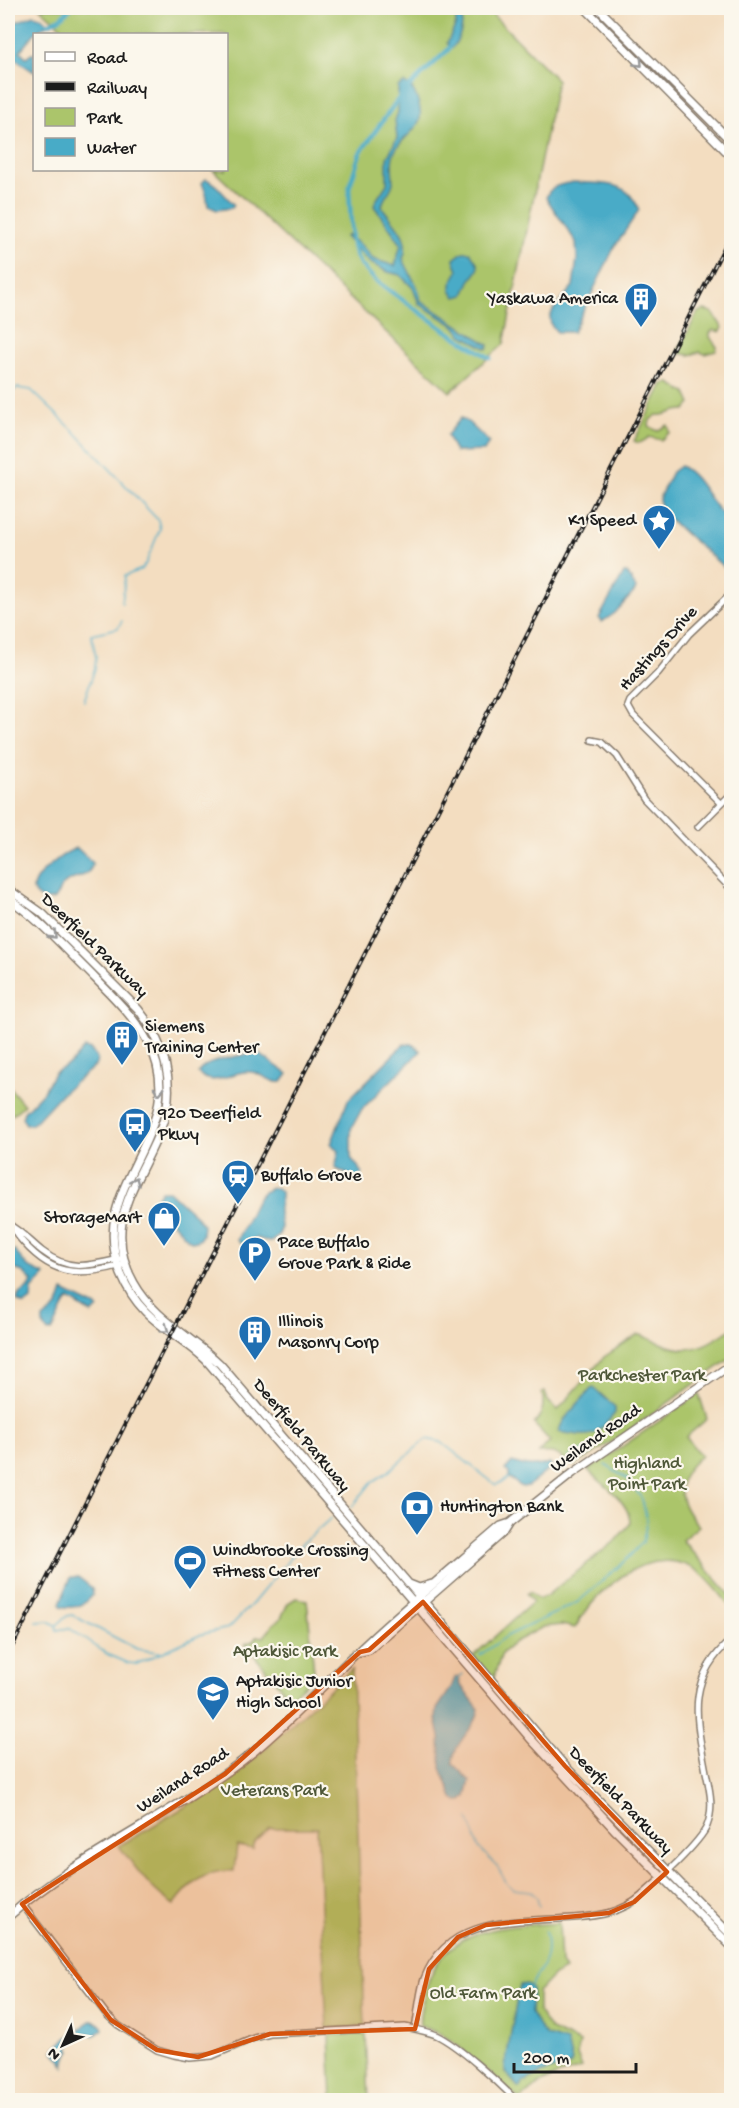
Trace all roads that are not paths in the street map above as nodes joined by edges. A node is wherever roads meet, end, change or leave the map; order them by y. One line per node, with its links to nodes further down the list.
1 (585, 8): 4 (main road, one-way to 4)
2 (598, 8): 3 (main road)
3 (732, 142)
4 (732, 157)
5 (732, 593): 8 (street, Hastings Drive)
6 (592, 740): 11 (street)
7 (732, 793): 8 (street)
8 (721, 803): 9 (street)
9 (698, 827)
10 (8, 888): 14 (main road, Deerfield Parkway, one-way to 10)
11 (732, 890)
12 (8, 898): 14 (main road, Deerfield Parkway, one-way to 14)
13 (10, 1223): 14 (street)
14 (122, 1262): 17 (main road, Deerfield Parkway); 19 (main road, Deerfield Parkway, one-way to 19)
15 (732, 1364): 16 (main road, Weiland Road)
16 (510, 1522): 18 (main road, Weiland Road); 19 (main road, Weiland Road)
17 (406, 1582): 18 (main road); 19 (main road, Deerfield Parkway)
18 (435, 1584): 19 (main road, Weiland Road)
19 (418, 1602): 21 (main road, Deerfield Parkway); 22 (main road, Weiland Road)
20 (732, 1639): 21 (street)
21 (664, 1874): 24 (main road, Deerfield Parkway); 25 (main road, Deerfield Parkway); 26 (street)
22 (22, 1904): 23 (main road, Weiland Road); 26 (street)
23 (8, 1917)
24 (732, 1936)
25 (732, 1947)
26 (415, 2029): 27 (street)
27 (516, 2100)

